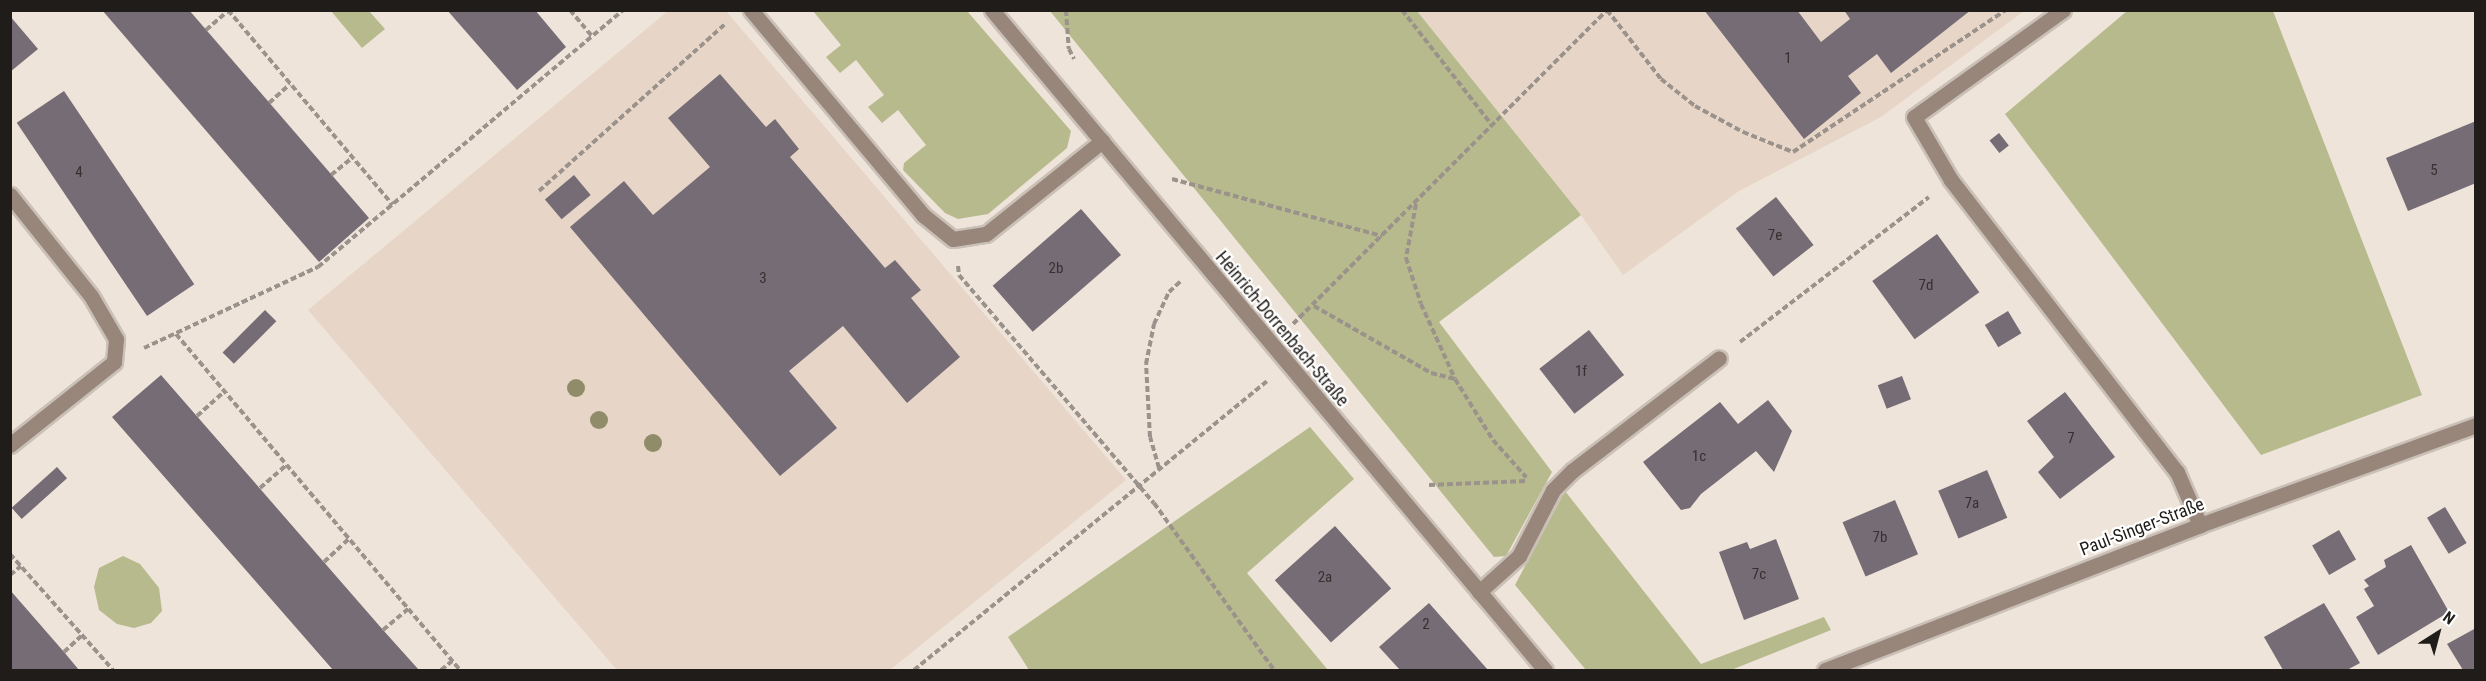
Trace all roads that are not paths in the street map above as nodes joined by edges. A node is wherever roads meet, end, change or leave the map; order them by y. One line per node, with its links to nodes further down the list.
1 (751, 10): 4 (street)
2 (992, 10): 4 (street, Heinrich-Dorrenbach-Straße)
3 (2062, 10): 9 (street)
4 (1102, 141): 10 (street, Heinrich-Dorrenbach-Straße)
5 (10, 195): 8 (street)
6 (1719, 358): 10 (street)
7 (2475, 425): 9 (street, Paul-Singer-Straße)
8 (10, 445)
9 (2200, 525): 12 (street, Paul-Singer-Straße)
10 (1479, 592): 11 (street, Heinrich-Dorrenbach-Straße)
11 (1545, 670)
12 (1825, 670)

